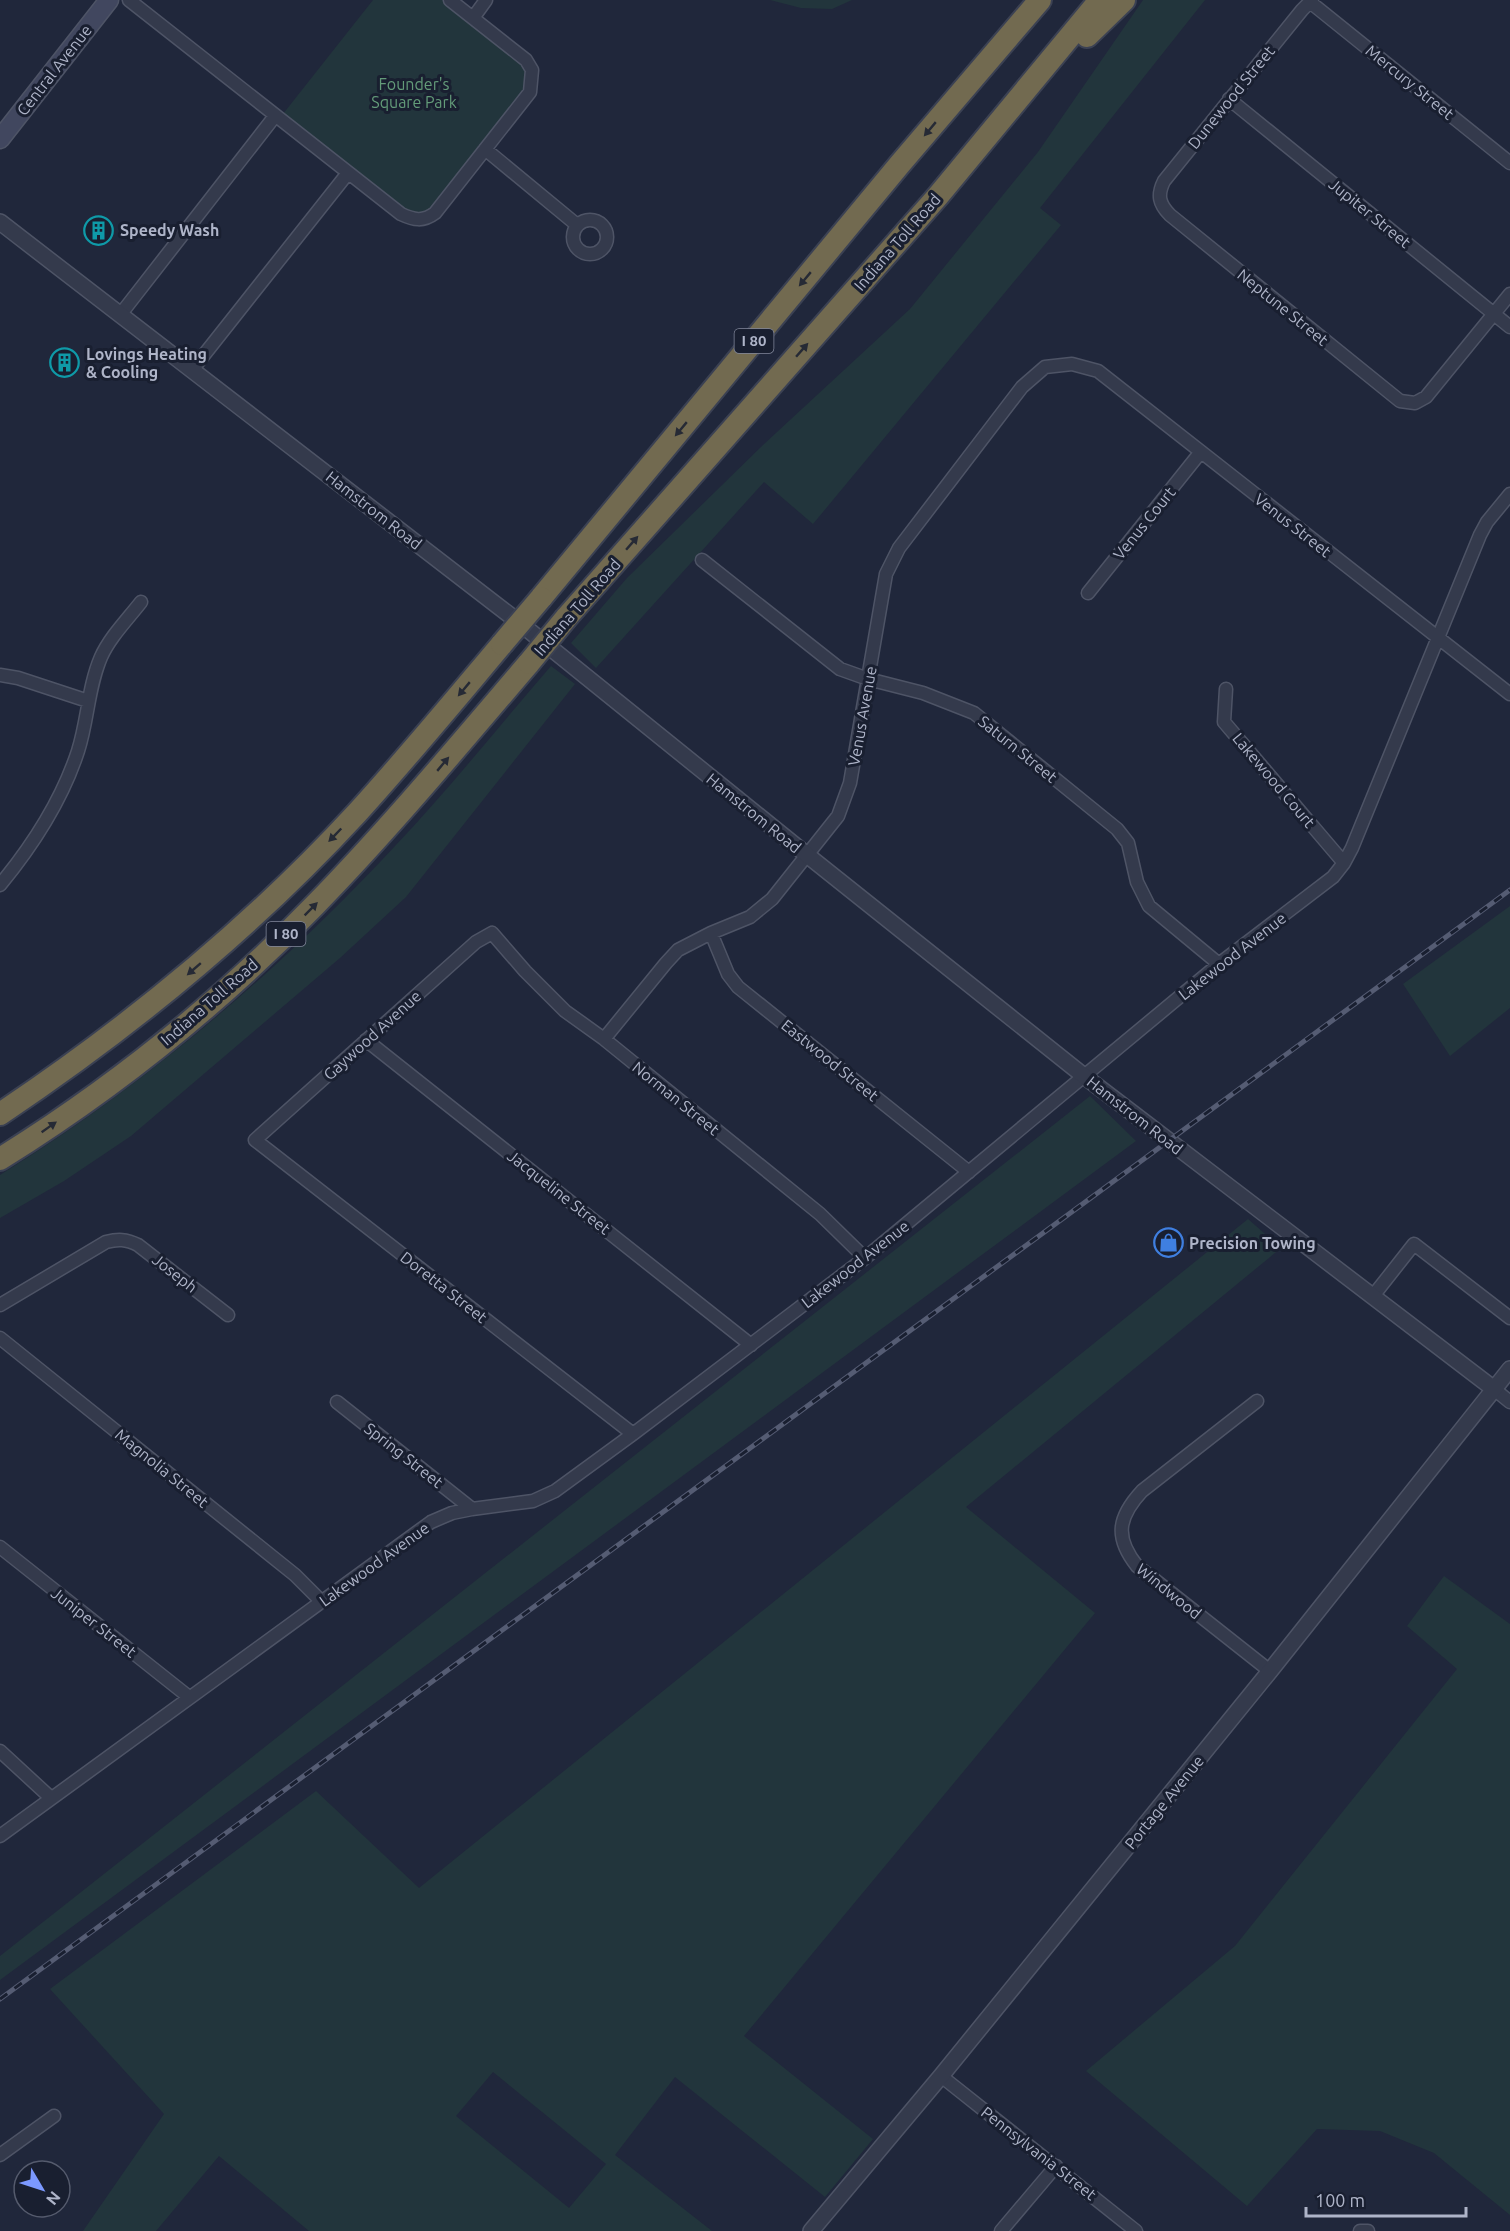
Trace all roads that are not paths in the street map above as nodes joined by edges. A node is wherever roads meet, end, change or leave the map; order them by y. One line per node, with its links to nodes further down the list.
1 (109, 0): 15 (main road, Central Avenue)
2 (129, 0): 14 (street)
3 (450, 0): 10 (street)
4 (486, 0): 10 (street)
5 (1027, 0): 11 (highway)
6 (1040, 0): 11 (highway, Indiana Toll Road / I 80)
7 (1100, 0): 13 (highway, Indiana Toll Road / I 80)
8 (1124, 0): 13 (highway)
9 (1311, 1): 12 (street, Dunewood Street); 17 (street, Mercury Street)
10 (473, 18): 16 (street)
11 (968, 85): 48 (highway, Indiana Toll Road / I 80, one-way to 48, bridge)
12 (1229, 99): 19 (street, Dunewood Street); 23 (street, Jupiter Street)
13 (1006, 115): 50 (highway, Indiana Toll Road / I 80, one-way to 13, bridge)
14 (275, 116): 18 (street); 24 (street)
15 (0, 139)
16 (485, 149): 18 (street); 21 (street)
17 (1510, 163)
18 (348, 173): 27 (street)
19 (1160, 200): 23 (street, Neptune Street)
20 (0, 222): 24 (street, Hamstrom Road)
21 (577, 225)
22 (1510, 294): 23 (street)
23 (1494, 314): 25 (street, Jupiter Street)
24 (120, 315): 27 (street, Hamstrom Road)
25 (1510, 327)
26 (1072, 364): 28 (street, Venus Street); 35 (street, Venus Avenue)
27 (192, 370): 39 (street, Hamstrom Road)
28 (1200, 453): 31 (street, Venus Court); 33 (street, Venus Street)
29 (1510, 494): 33 (street, Lakewood Avenue)
30 (702, 560): 35 (street, Saturn Street)
31 (1088, 593)
32 (141, 602): 38 (street)
33 (1438, 637): 37 (street, Venus Street); 40 (street, Lakewood Avenue)
34 (0, 675): 38 (street)
35 (868, 679): 39 (street, Venus Avenue); 44 (street, Saturn Street)
36 (1226, 689): 40 (street, Lakewood Court)
37 (1510, 694)
38 (88, 701): 41 (street)
39 (807, 855): 43 (street, Venus Avenue); 47 (street, Hamstrom Road)
40 (1344, 863): 44 (street, Lakewood Avenue)
41 (0, 885)
42 (492, 933): 45 (street, Norman Street); 46 (street, Gaywood Avenue)
43 (711, 933): 45 (street, Venus Avenue); 51 (street, Eastwood Street)
44 (1219, 964): 47 (street, Lakewood Avenue)
45 (604, 1039): 52 (street, Norman Street)
46 (366, 1040): 49 (street, Gaywood Avenue); 58 (street, Jacqueline Street)
47 (1084, 1076): 51 (street, Lakewood Avenue); 53 (street, Hamstrom Road)
48 (0, 1114)
49 (255, 1140): 64 (street, Doretta Street)
50 (0, 1159)
51 (969, 1172): 52 (street, Lakewood Avenue)
52 (865, 1258): 58 (street, Lakewood Avenue)
53 (1373, 1296): 56 (street); 60 (street, Hamstrom Road)
54 (0, 1305): 55 (street, Joseph)
55 (228, 1315)
56 (1510, 1318)
57 (0, 1338): 67 (street, Magnolia Street)
58 (751, 1345): 64 (street, Lakewood Avenue)
59 (1510, 1369): 60 (street, Portage Avenue)
60 (1494, 1389): 63 (street, Hamstrom Road); 68 (street, Portage Avenue)
61 (1257, 1401): 68 (street, Windwood)
62 (337, 1402): 65 (street, Spring Street)
63 (1510, 1402)
64 (633, 1434): 65 (street, Lakewood Avenue)
65 (472, 1509): 67 (street, Lakewood Avenue)
66 (0, 1547): 69 (street, Juniper Street)
67 (322, 1602): 69 (street, Lakewood Avenue)
68 (1270, 1671): 73 (street, Portage Avenue)
69 (189, 1697): 71 (street, Lakewood Avenue)
70 (0, 1751): 71 (street)
71 (51, 1798): 72 (street, Lakewood Avenue)
72 (0, 1836)
73 (941, 2076): 76 (street, Pennsylvania Street); 77 (street, Portage Avenue)
74 (54, 2116): 75 (street)
75 (0, 2156)
76 (1056, 2166): 78 (street); 79 (street, Pennsylvania Street)
77 (811, 2231)
78 (1001, 2231)
79 (1136, 2231)
80 (1360, 2231): 81 (street)
81 (1368, 2231)

